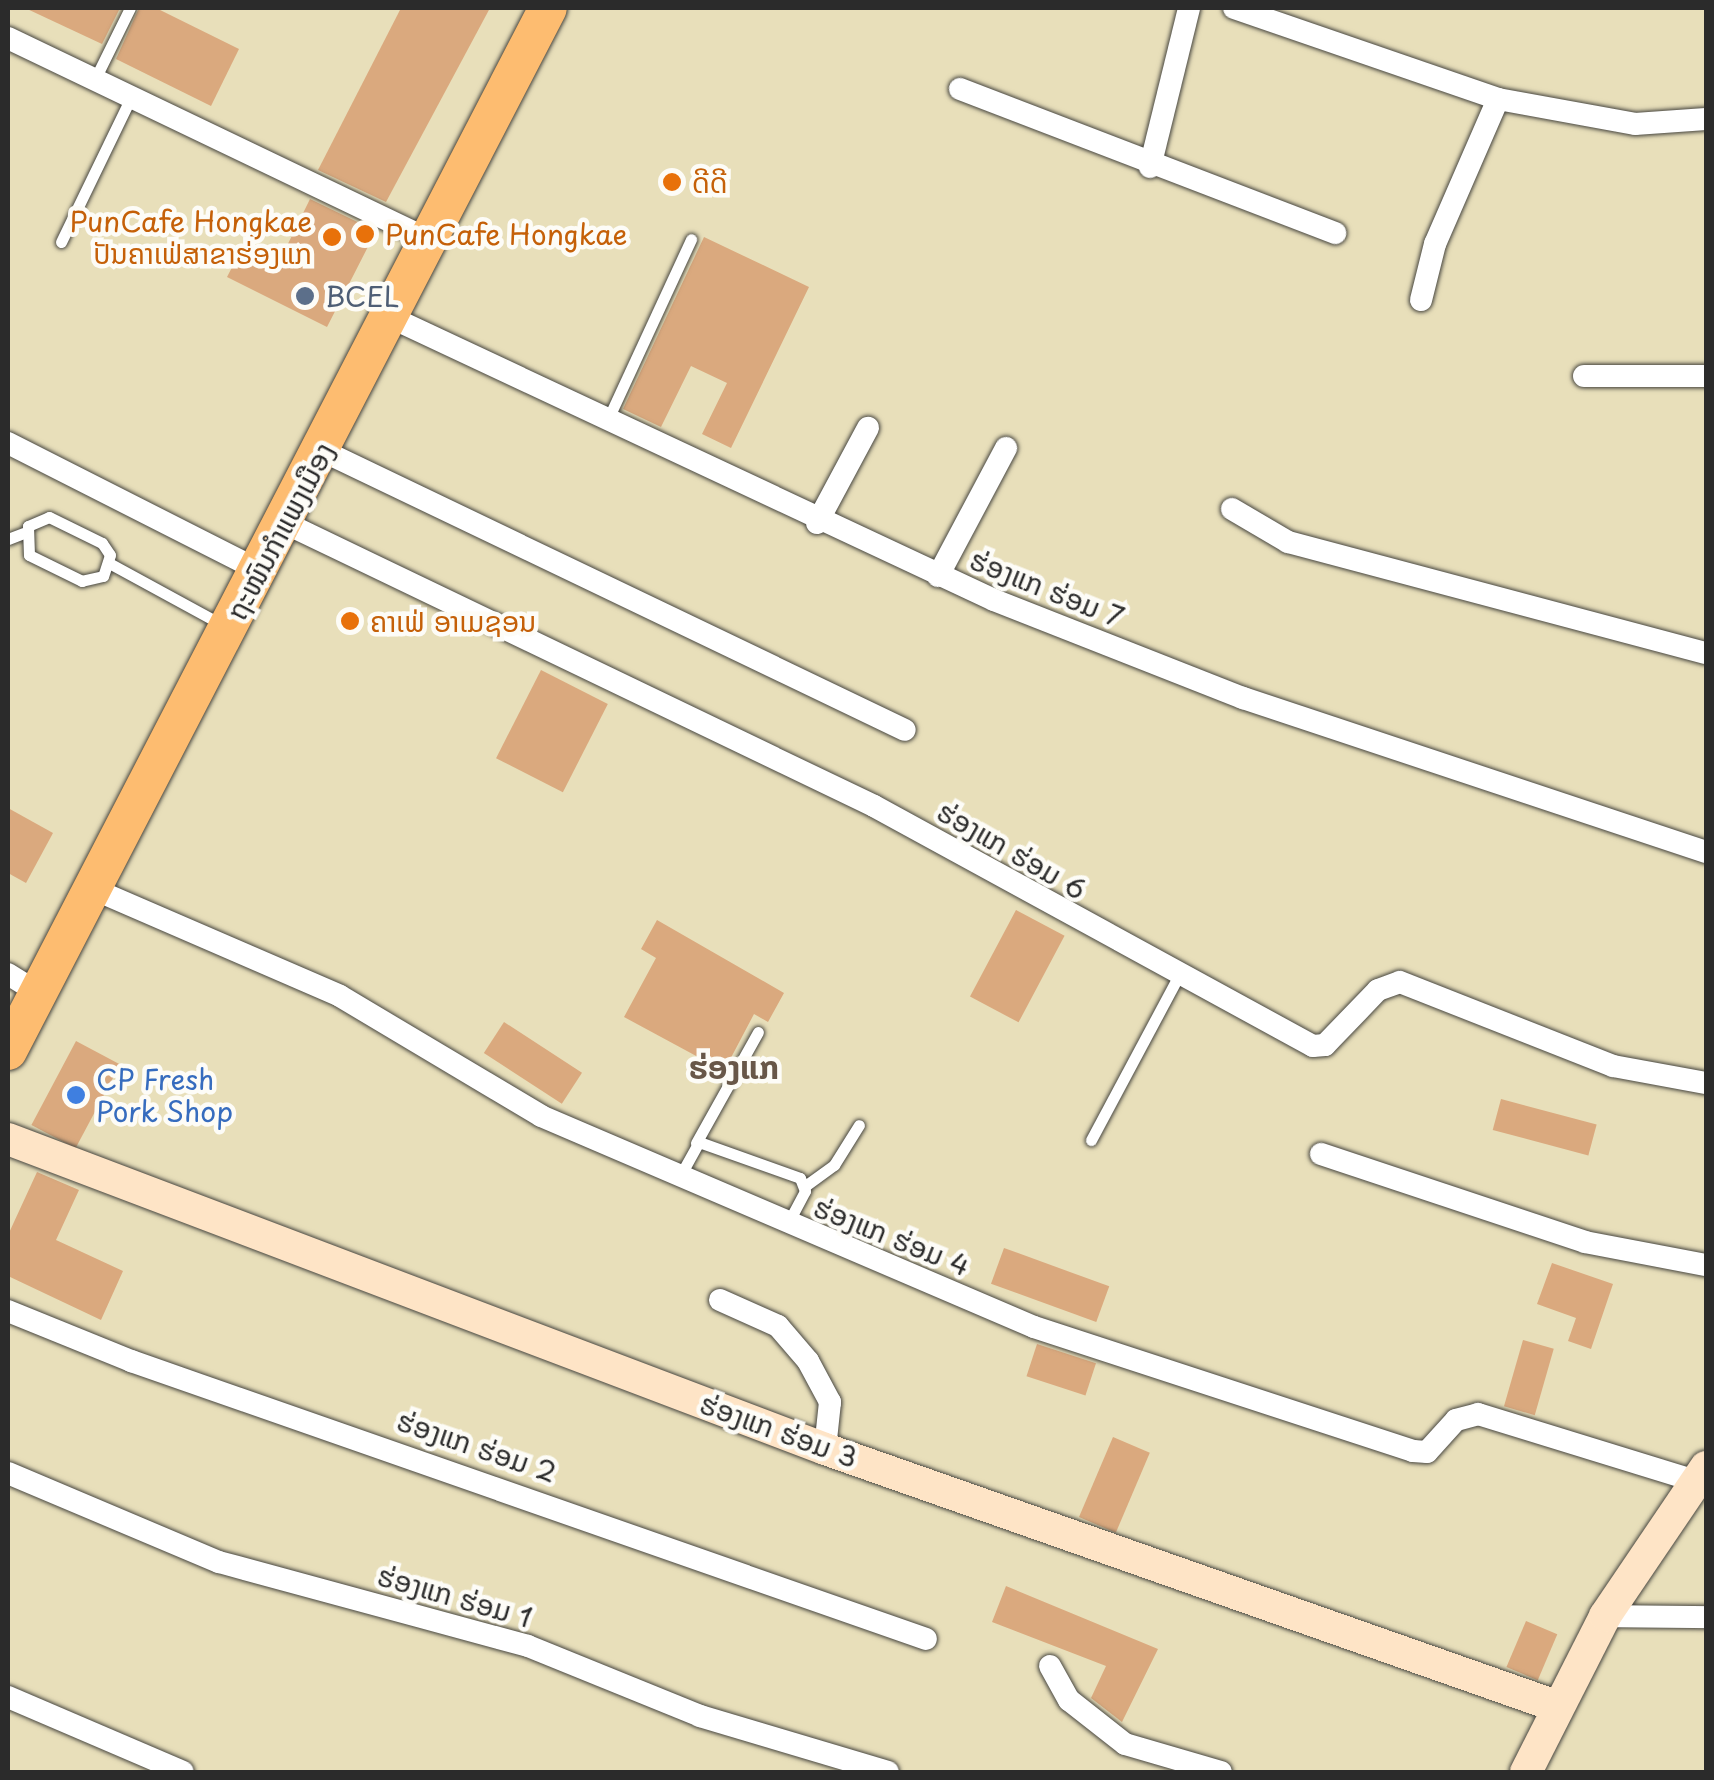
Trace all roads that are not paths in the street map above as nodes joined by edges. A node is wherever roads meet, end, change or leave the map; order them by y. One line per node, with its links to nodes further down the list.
1 (130, 8): 6 (lane)
2 (548, 8): 14 (main road, ຖະໜົນກຳແພງເມືອງ)
3 (1189, 8): 11 (street)
4 (1234, 8): 9 (street)
5 (8, 38): 6 (street)
6 (95, 80): 8 (street)
7 (960, 89): 11 (street)
8 (131, 97): 14 (street); 15 (lane)
9 (1498, 99): 10 (street); 16 (street)
10 (1706, 120)
11 (1150, 167): 12 (street)
12 (1335, 234)
13 (691, 239): 20 (lane)
14 (430, 240): 17 (main road, ຖະໜົນກຳແພງເມືອງ)
15 (60, 242)
16 (1420, 300)
17 (390, 317): 20 (street, ຮ່ອງແກ ຮ່ອມ 7); 24 (main road, ຖະໜົນກຳແພງເມືອງ)
18 (1584, 376): 19 (street)
19 (1706, 376)
20 (608, 419): 27 (street, ຮ່ອງແກ ຮ່ອມ 7)
21 (868, 428): 27 (street)
22 (8, 443): 31 (street)
23 (1006, 448): 32 (street)
24 (323, 451): 26 (main road, ຖະໜົນກຳແພງເມືອງ); 35 (street)
25 (1232, 509): 34 (street)
26 (285, 523): 31 (main road, ຖະໜົນກຳແພງເມືອງ); 38 (street, ຮ່ອງແກ ຮ່ອມ 6)
27 (817, 523): 32 (street, ຮ່ອງແກ ຮ່ອມ 7)
28 (24, 533): 29 (lane); 30 (lane); 30 (lane)
29 (8, 539)
30 (110, 563): 33 (lane)
31 (260, 571): 33 (main road, ຖະໜົນກຳແພງເມືອງ)
32 (938, 576): 36 (street, ຮ່ອງແກ ຮ່ອມ 7)
33 (229, 628): 37 (main road, ຖະໜົນກຳແພງເມືອງ)
34 (1706, 652)
35 (905, 730)
36 (1706, 852)
37 (91, 888): 39 (main road, ຖະໜົນກຳແພງເມືອງ); 48 (street, ຮ່ອງແກ ຮ່ອມ 4)
38 (1178, 977): 42 (street, ຮ່ອງແກ ຮ່ອມ 6); 45 (lane)
39 (22, 983): 41 (main road, ຖະໜົນກຳແພງເມືອງ)
40 (758, 1032): 46 (lane)
41 (8, 1051)
42 (1706, 1083)
43 (859, 1126): 49 (lane)
44 (8, 1140): 54 (street, ຮ່ອງແກ ຮ່ອມ 3)
45 (1091, 1140)
46 (696, 1142): 48 (lane); 49 (lane)
47 (1320, 1154): 51 (street)
48 (678, 1178): 50 (street, ຮ່ອງແກ ຮ່ອມ 4)
49 (805, 1186): 50 (lane)
50 (787, 1225): 56 (street, ຮ່ອງແກ ຮ່ອມ 4)
51 (1706, 1265)
52 (720, 1300): 54 (street)
53 (8, 1311): 59 (street, ຮ່ອງແກ ຮ່ອມ 2)
54 (826, 1448): 62 (street, ຮ່ອງແກ ຮ່ອມ 3)
55 (8, 1472): 64 (street, ຮ່ອງແກ ຮ່ອມ 1)
56 (1703, 1474): 57 (street)
57 (1605, 1616): 58 (street); 62 (street)
58 (1706, 1616)
59 (926, 1639)
60 (1050, 1666): 65 (street)
61 (8, 1697): 63 (street)
62 (1556, 1706): 66 (street)
63 (183, 1772)
64 (888, 1772)
65 (1220, 1772)
66 (1526, 1772)

